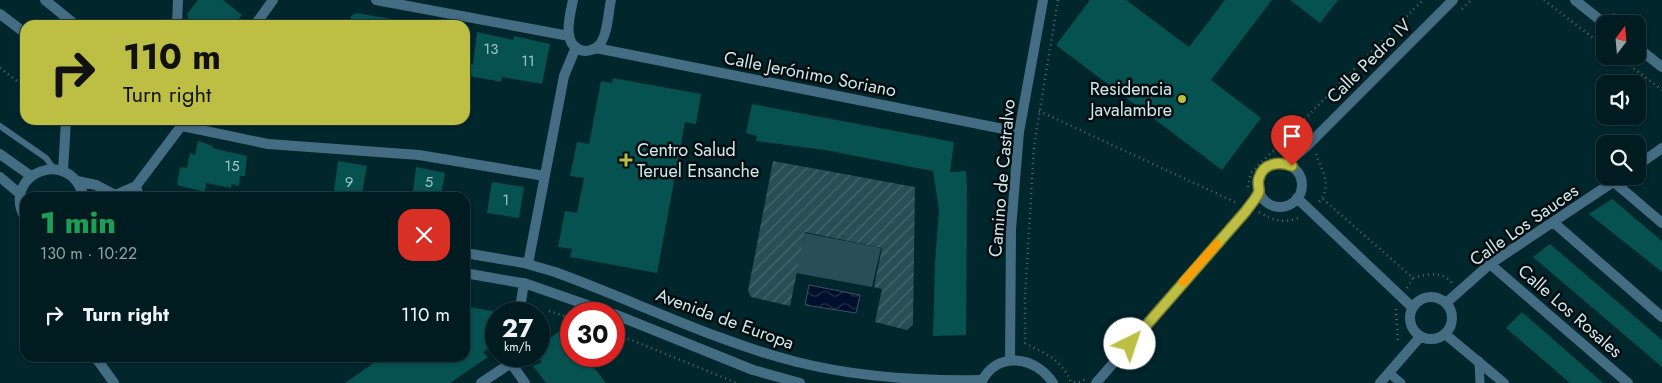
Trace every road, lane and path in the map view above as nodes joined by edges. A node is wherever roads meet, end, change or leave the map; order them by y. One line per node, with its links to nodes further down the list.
1 (45, 0): 15 (street)
2 (178, 0): 16 (street)
3 (272, 0): 17 (street)
4 (376, 0): 19 (street)
5 (573, 0): 19 (street)
6 (611, 0): 22 (street)
7 (1043, 0): 34 (street, Camino de Castralvo)
8 (1058, 0): 29 (path)
9 (1423, 0): 47 (path)
10 (1453, 0): 38 (street, Calle Pedro IV)
11 (1544, 0): 20 (path)
12 (1575, 0): 14 (street)
13 (0, 14): 18 (street)
14 (1596, 17)
15 (70, 20)
16 (177, 20)
17 (258, 20)
18 (20, 29)
19 (569, 36): 21 (street)
20 (1596, 40)
21 (576, 47): 22 (street, Calle Jerónimo Soriano); 41 (street)
22 (596, 48): 34 (street, Calle Jerónimo Soriano)
23 (1646, 54): 25 (street)
24 (1630, 65): 28 (path)
25 (1662, 67)
26 (0, 68): 27 (path)
27 (20, 83)
28 (1662, 90)
29 (1039, 112): 57 (path); 81 (path)
30 (65, 125): 39 (street)
31 (181, 125): 46 (street)
32 (195, 125): 41 (street)
33 (0, 126): 39 (lane)
34 (1019, 132): 75 (street, Camino de Castralvo)
35 (1662, 148): 37 (street)
36 (0, 154): 40 (street)
37 (1646, 160)
38 (1286, 164): 53 (street); 55 (street)
39 (59, 170): 40 (street); 43 (street)
40 (31, 176): 48 (street)
41 (545, 176): 61 (street)
42 (0, 177): 54 (street)
43 (77, 181): 49 (street); 50 (street)
44 (1609, 185): 58 (street, Calle Los Sauces)
45 (1624, 185): 59 (street)
46 (136, 186): 51 (street); 52 (street)
47 (1247, 191)
48 (21, 192)
49 (82, 192)
50 (110, 192)
51 (123, 192)
52 (138, 192)
53 (1259, 192): 55 (street); 81 (street)
54 (20, 194)
55 (1297, 198): 69 (street)
56 (1323, 198): 65 (path)
57 (1236, 208)
58 (1553, 222): 62 (street, Calle Los Sauces); 70 (street)
59 (1662, 223)
60 (470, 254): 61 (street, Avenida de Europa)
61 (528, 264): 82 (street, Avenida de Europa)
62 (1490, 264): 65 (street, Calle Los Sauces); 93 (street, Calle Los Rosales)
63 (470, 274): 64 (street, Avenida de Europa)
64 (524, 283): 66 (street); 67 (street, Avenida de Europa)
65 (1458, 292): 68 (street, Calle Los Sauces)
66 (521, 302)
67 (581, 302)
68 (1446, 303): 69 (street); 72 (street)
69 (1412, 307): 74 (street)
70 (1662, 317)
71 (625, 319): 87 (street, Avenida de Europa)
72 (1445, 334): 74 (street); 77 (street)
73 (625, 337): 86 (path)
74 (1420, 337): 80 (street)
75 (1010, 360): 82 (street); 88 (street)
76 (99, 362): 83 (street)
77 (1479, 362): 91 (street); 92 (street)
78 (501, 367): 84 (street)
79 (516, 367): 85 (street)
80 (1389, 373): 89 (street); 90 (street)
81 (1093, 380)
82 (981, 382)
83 (114, 383)
84 (482, 383)
85 (525, 383)
86 (737, 383)
87 (800, 383)
88 (1053, 383)
89 (1380, 383)
90 (1401, 383)
91 (1480, 383)
92 (1504, 383)
93 (1628, 383)

